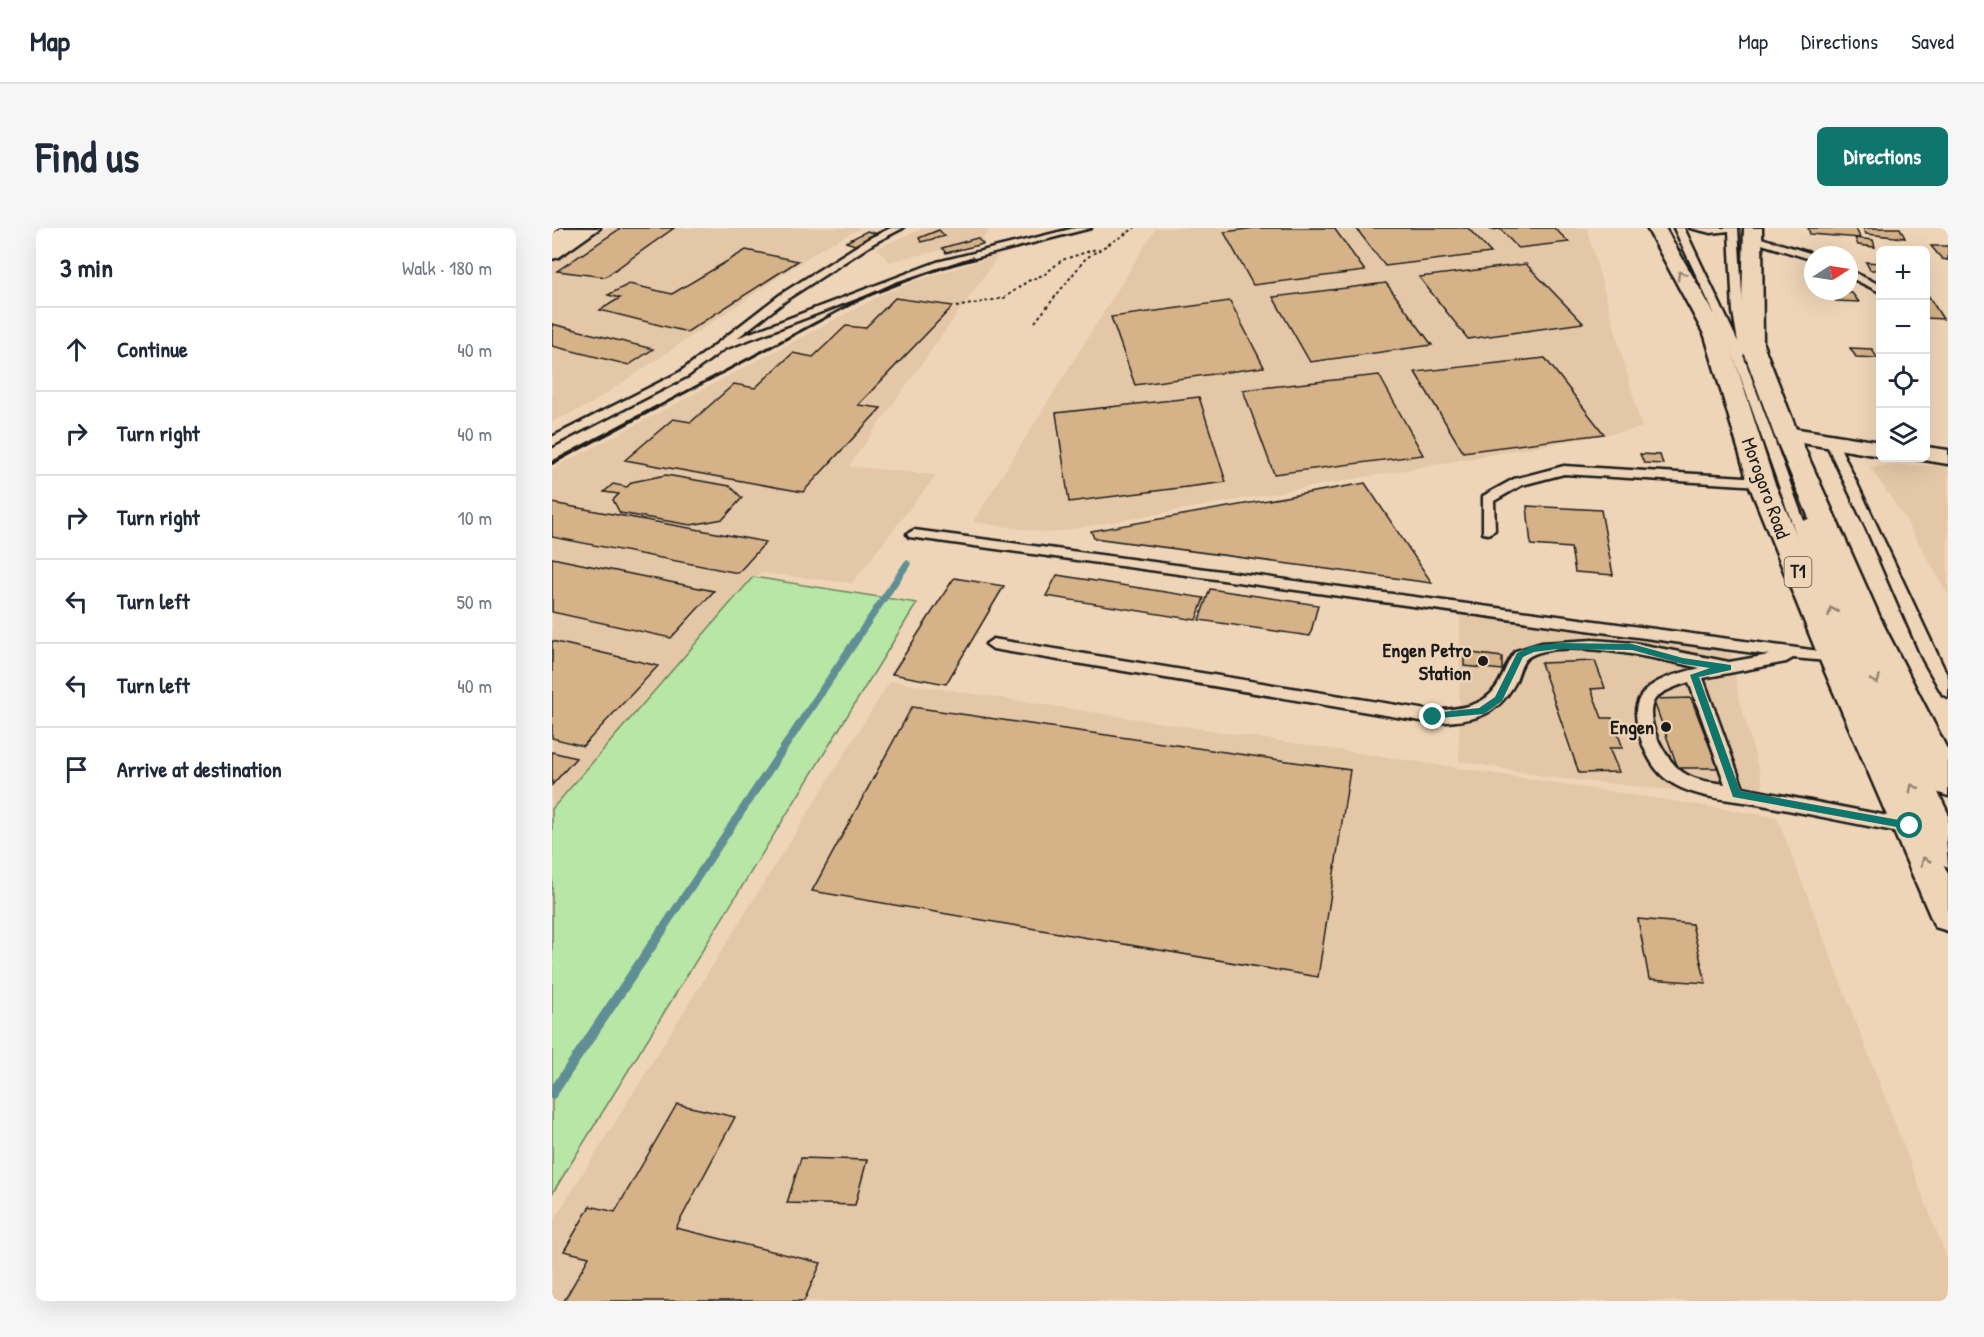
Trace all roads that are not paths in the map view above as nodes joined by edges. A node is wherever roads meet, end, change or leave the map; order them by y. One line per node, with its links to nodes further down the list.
1 (563, 228): 11 (main road)
2 (574, 228): 12 (main road)
3 (591, 228): 13 (main road)
4 (898, 228): 17 (lane)
5 (1086, 228): 17 (lane)
6 (1656, 228): 24 (main road, Morogoro Road / T1, one-way to 6)
7 (1679, 228): 37 (lane, Morogoro Road, one-way to 7)
8 (1695, 228): 9 (lane)
9 (1728, 228)
10 (1747, 232): 14 (lane); 18 (main road, Morogoro Road / T1); 36 (lane, Morogoro Road, one-way to 36)
11 (552, 235)
12 (552, 242)
13 (552, 253)
14 (1804, 254)
15 (1858, 278): 16 (lane)
16 (1876, 286)
17 (720, 348): 19 (lane)
18 (1786, 434): 20 (main road); 33 (main road, Morogoro Road / T1)
19 (552, 442)
20 (1832, 443): 21 (main road); 32 (lane)
21 (1876, 448)
22 (1930, 455): 23 (main road)
23 (1948, 458)
24 (1761, 482): 25 (lane); 29 (main road, Morogoro Road / T1)
25 (1488, 531)
26 (914, 534): 28 (lane)
27 (993, 644): 30 (lane)
28 (1802, 654): 29 (lane); 30 (lane)
29 (1834, 658): 35 (main road, Morogoro Road / T1)
30 (1728, 667): 31 (lane)
31 (1694, 675): 34 (lane); 34 (lane)
32 (1948, 691)
33 (1948, 783)
34 (1737, 795): 35 (lane)
35 (1910, 826): 38 (main road, Morogoro Road / T1, one-way to 35)
36 (1948, 830)
37 (1948, 859)
38 (1948, 915)

